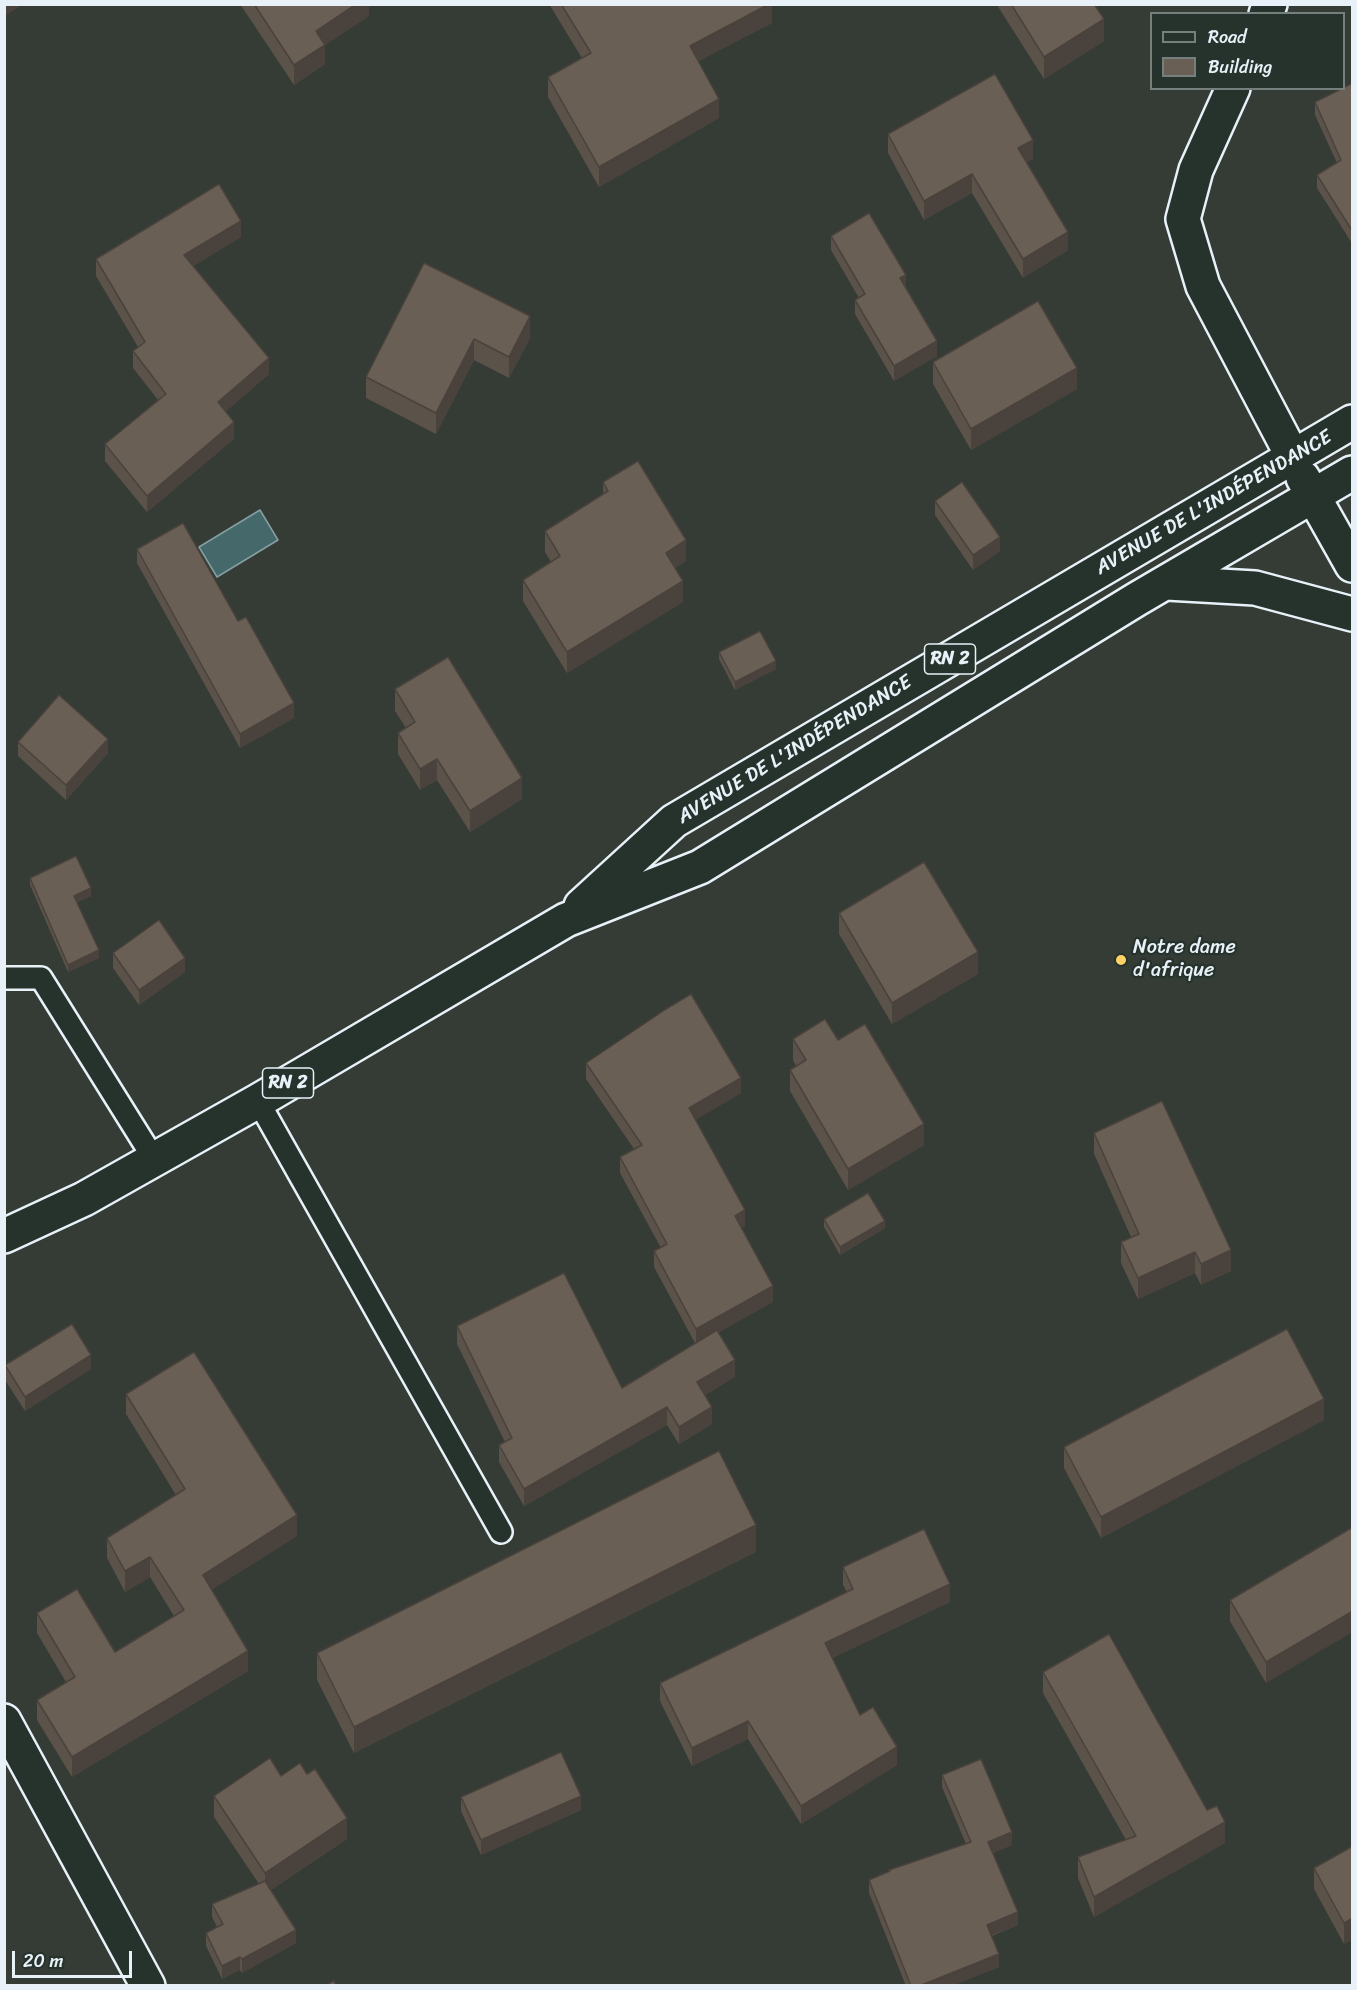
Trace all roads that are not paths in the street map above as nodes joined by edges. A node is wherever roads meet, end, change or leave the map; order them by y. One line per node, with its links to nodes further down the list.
1 (1232, 90): 3 (main road)
2 (1353, 422): 3 (main road, AVENUE DE L'INDÉPENDANCE / RN 2)
3 (1293, 458): 5 (main road); 9 (main road, AVENUE DE L'INDÉPENDANCE / RN 2)
4 (1353, 473): 5 (main road, AVENUE DE L'INDÉPENDANCE / RN 2)
5 (1313, 497): 6 (main road); 7 (main road, AVENUE DE L'INDÉPENDANCE / RN 2)
6 (1353, 565)
7 (1167, 583): 8 (main road); 9 (main road, AVENUE DE L'INDÉPENDANCE / RN 2)
8 (1353, 614)
9 (566, 920): 11 (main road, AVENUE DE L'INDÉPENDANCE / RN 2)
10 (4, 978): 12 (lane)
11 (258, 1101): 12 (main road, AVENUE DE L'INDÉPENDANCE / RN 2); 14 (lane)
12 (154, 1159): 13 (main road, AVENUE DE L'INDÉPENDANCE / RN 2)
13 (4, 1236)
14 (501, 1532)
15 (4, 1721): 16 (main road)
16 (148, 1986)

